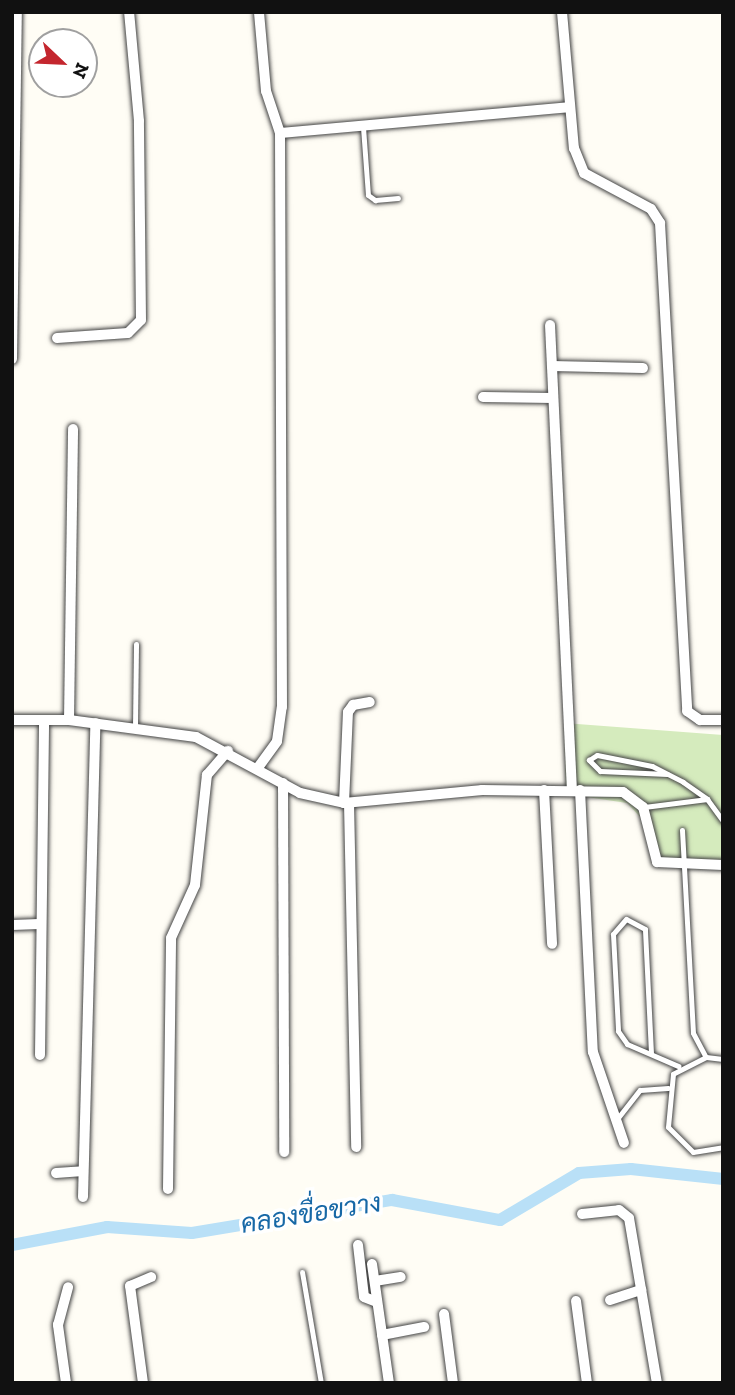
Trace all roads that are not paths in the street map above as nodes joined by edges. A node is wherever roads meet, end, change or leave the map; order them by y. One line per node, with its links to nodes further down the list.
1 (17, 12): 11 (street)
2 (129, 12): 10 (street)
3 (259, 12): 7 (street)
4 (562, 12): 5 (street)
5 (569, 107): 6 (street); 22 (street)
6 (363, 125): 7 (street); 8 (lane)
7 (280, 133): 26 (street)
8 (398, 198)
9 (550, 325): 12 (street)
10 (57, 338)
11 (12, 359)
12 (552, 366): 13 (street); 15 (street)
13 (643, 368)
14 (483, 397): 15 (street)
15 (553, 398): 30 (street)
16 (73, 429): 21 (street)
17 (136, 644): 24 (lane)
18 (370, 702): 32 (street)
19 (12, 720): 20 (street)
20 (44, 720): 21 (street); 38 (street)
21 (69, 720): 23 (street)
22 (723, 720)
23 (95, 723): 24 (street); 52 (street)
24 (135, 727): 25 (street)
25 (228, 751): 26 (street); 54 (street)
26 (257, 769): 28 (street)
27 (667, 774): 27 (lane); 31 (lane)
28 (283, 783): 32 (street); 51 (street)
29 (544, 790): 30 (street); 32 (street); 40 (street)
30 (576, 790): 33 (street); 47 (street)
31 (707, 799): 33 (lane); 34 (lane)
32 (347, 803): 49 (street)
33 (643, 807): 37 (street)
34 (723, 821)
35 (682, 830): 37 (lane)
36 (723, 865): 37 (street)
37 (683, 867): 43 (lane)
38 (39, 924): 39 (street); 42 (street)
39 (12, 925)
40 (552, 944)
41 (651, 1053): 41 (lane); 45 (lane)
42 (40, 1055)
43 (706, 1057): 44 (lane); 45 (lane)
44 (723, 1059)
45 (678, 1066): 46 (lane)
46 (668, 1088): 47 (lane); 50 (lane)
47 (617, 1119): 48 (street)
48 (624, 1143)
49 (356, 1147)
50 (723, 1147)
51 (285, 1152)
52 (83, 1171): 53 (street); 55 (street)
53 (56, 1173)
54 (168, 1189)
55 (83, 1197)
56 (582, 1214): 64 (street)
57 (358, 1245): 67 (street)
58 (372, 1264): 62 (street)
59 (302, 1272): 73 (lane)
60 (151, 1277): 72 (street)
61 (401, 1277): 62 (street)
62 (374, 1281): 67 (street)
63 (68, 1287): 71 (street)
64 (641, 1290): 65 (street); 77 (street)
65 (610, 1300)
66 (576, 1301): 76 (street)
67 (377, 1302): 70 (street)
68 (444, 1314): 75 (street)
69 (424, 1327): 70 (street)
70 (382, 1335): 74 (street)
71 (66, 1383)
72 (143, 1383)
73 (321, 1383)
74 (388, 1383)
75 (453, 1383)
76 (587, 1383)
77 (657, 1383)

